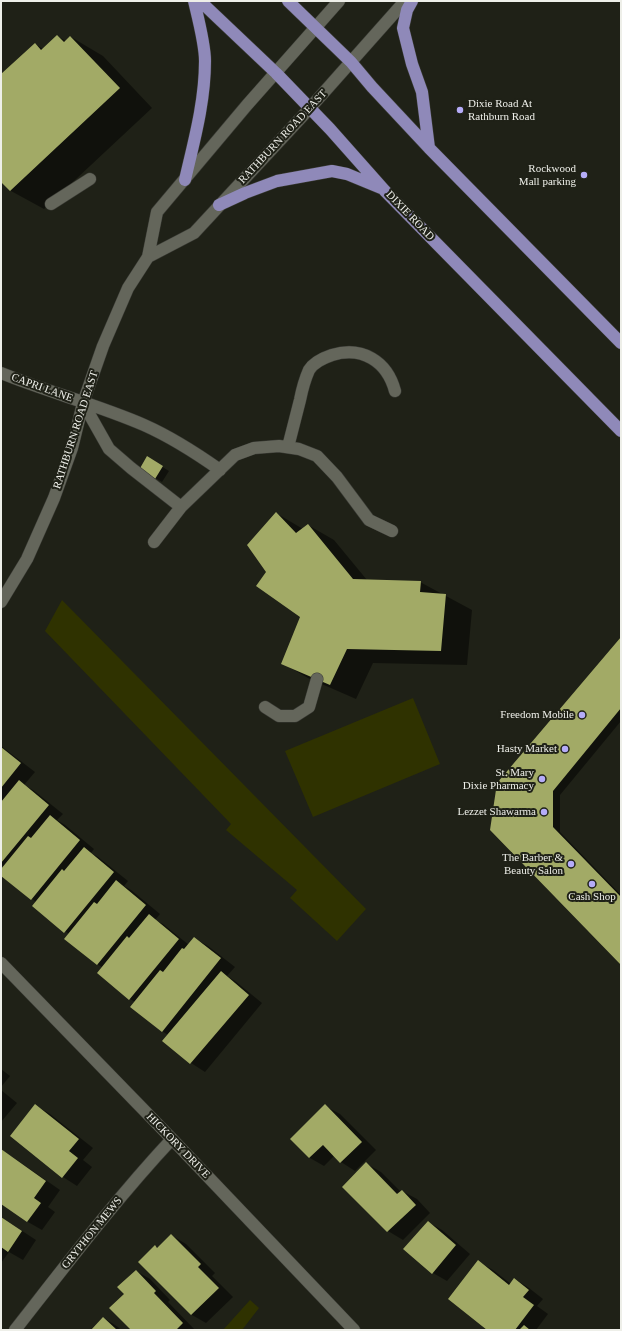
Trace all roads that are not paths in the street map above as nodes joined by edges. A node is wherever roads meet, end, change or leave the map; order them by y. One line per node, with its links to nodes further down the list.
1 (194, 1): 13 (main road)
2 (200, 1): 9 (main road, DIXIE ROAD)
3 (288, 1): 7 (main road)
4 (340, 1): 7 (street, RATHBURN ROAD EAST)
5 (405, 1): 8 (street, RATHBURN ROAD EAST)
6 (412, 1): 11 (main road)
7 (316, 28): 8 (main road); 9 (street, RATHBURN ROAD EAST)
8 (351, 62): 10 (street, RATHBURN ROAD EAST); 11 (main road)
9 (276, 73): 10 (main road, DIXIE ROAD); 13 (street, RATHBURN ROAD EAST)
10 (310, 108): 14 (main road, DIXIE ROAD); 16 (street, RATHBURN ROAD EAST)
11 (429, 148): 18 (main road)
12 (90, 179): 15 (street)
13 (185, 180): 17 (street, RATHBURN ROAD EAST)
14 (385, 191): 16 (main road); 22 (main road, DIXIE ROAD)
15 (51, 204)
16 (220, 205): 17 (street, RATHBURN ROAD EAST)
17 (148, 257): 21 (street, RATHBURN ROAD EAST)
18 (621, 343)
19 (1, 373): 21 (street, CAPRI LANE)
20 (395, 392): 23 (street)
21 (83, 403): 24 (street, CAPRI LANE); 25 (street); 28 (street, RATHBURN ROAD EAST)
22 (621, 432)
23 (288, 447): 24 (street); 26 (street)
24 (220, 470): 25 (street)
25 (181, 507): 27 (street)
26 (392, 531)
27 (154, 542)
28 (1, 602)
29 (317, 679): 30 (street)
30 (265, 707)
31 (1, 963): 32 (street, HICKORY DRIVE)
32 (172, 1139): 33 (street, GRYPHON MEWS); 34 (street, HICKORY DRIVE)
33 (15, 1330)
34 (354, 1330)

